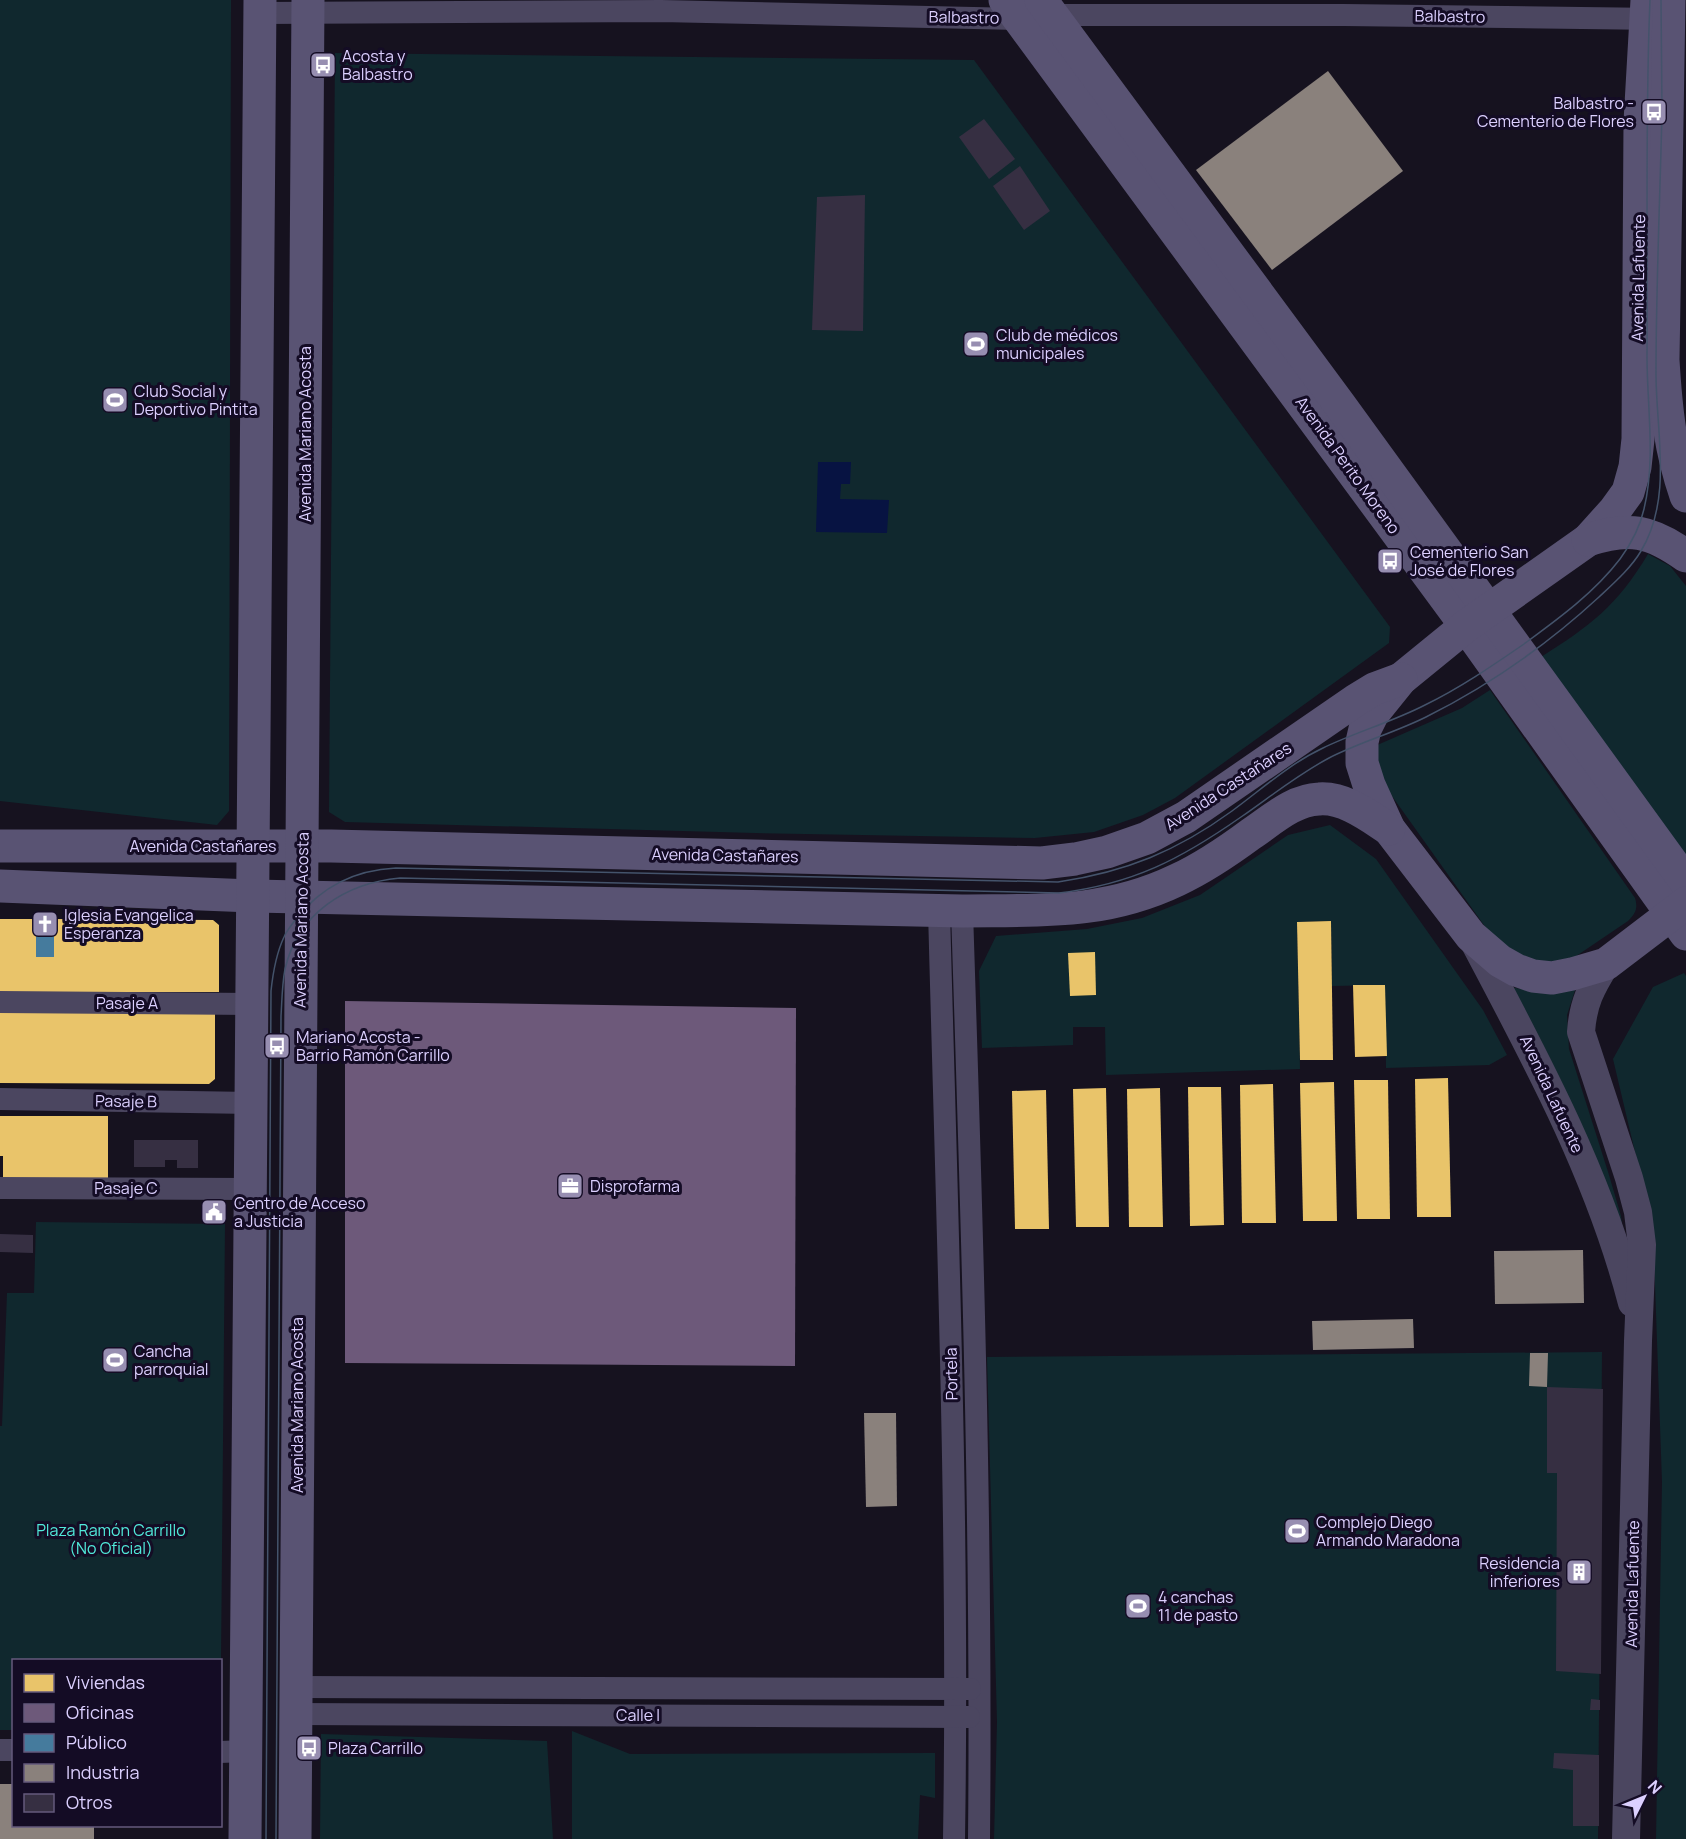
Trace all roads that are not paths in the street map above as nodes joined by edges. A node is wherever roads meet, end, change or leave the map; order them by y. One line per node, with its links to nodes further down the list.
1 (260, 6): 2 (street, Balbastro); 16 (main road)
2 (308, 6): 3 (street, Balbastro); 17 (main road, Avenida Mariano Acosta)
3 (661, 6): 4 (street, Balbastro)
4 (1034, 7): 5 (street, Balbastro); 11 (main road, Avenida Perito Moreno)
5 (1344, 7): 6 (street, Balbastro)
6 (1495, 8): 7 (street, Balbastro)
7 (1657, 9): 8 (main road, Avenida Lafuente); 9 (main road, Avenida Lafuente)
8 (1686, 496)
9 (1588, 540): 10 (main road, Avenida Lafuente); 11 (main road, Avenida Lafuente)
10 (1686, 556)
11 (1478, 618): 12 (main road, Avenida Lafuente); 18 (main road, Avenida Perito Moreno); 24 (main road, Avenida Perito Moreno)
12 (1401, 679): 13 (main road); 17 (main road, Avenida Castañares)
13 (1389, 829): 23 (main road); 25 (main road)
14 (0, 846): 15 (main road, Avenida Castañares)
15 (98, 846): 16 (main road, Avenida Castañares); 20 (main road)
16 (253, 846): 17 (main road, Avenida Castañares); 21 (main road)
17 (303, 846): 22 (main road, Avenida Mariano Acosta)
18 (1686, 882)
19 (0, 886): 20 (main road)
20 (98, 890): 21 (main road)
21 (252, 896): 22 (main road); 28 (main road)
22 (303, 896): 23 (main road); 36 (main road, Avenida Mariano Acosta)
23 (950, 910): 34 (street, Portela); 35 (street, Portela)
24 (1681, 917): 26 (main road)
25 (1471, 936): 26 (main road); 33 (street, Avenida Lafuente)
26 (1606, 964): 33 (street, Avenida Lafuente)
27 (0, 1002): 28 (street, Pasaje A)
28 (253, 1004): 30 (main road)
29 (0, 1100): 30 (street, Pasaje B)
30 (252, 1103): 32 (main road)
31 (0, 1188): 32 (street, Pasaje C)
32 (251, 1189): 39 (main road)
33 (1638, 1328): 44 (street, Avenida Lafuente)
34 (956, 1689): 35 (street, Calle I); 36 (street, Calle I); 38 (street, Portela)
35 (980, 1689): 37 (street, Portela)
36 (296, 1701): 38 (street, Calle I); 41 (main road, Avenida Mariano Acosta)
37 (980, 1716): 38 (street, Calle I); 43 (street, Portela)
38 (956, 1718): 42 (street, Portela)
39 (233, 1752): 40 (main road)
40 (245, 1839)
41 (295, 1839)
42 (954, 1839)
43 (979, 1839)
44 (1626, 1839)

